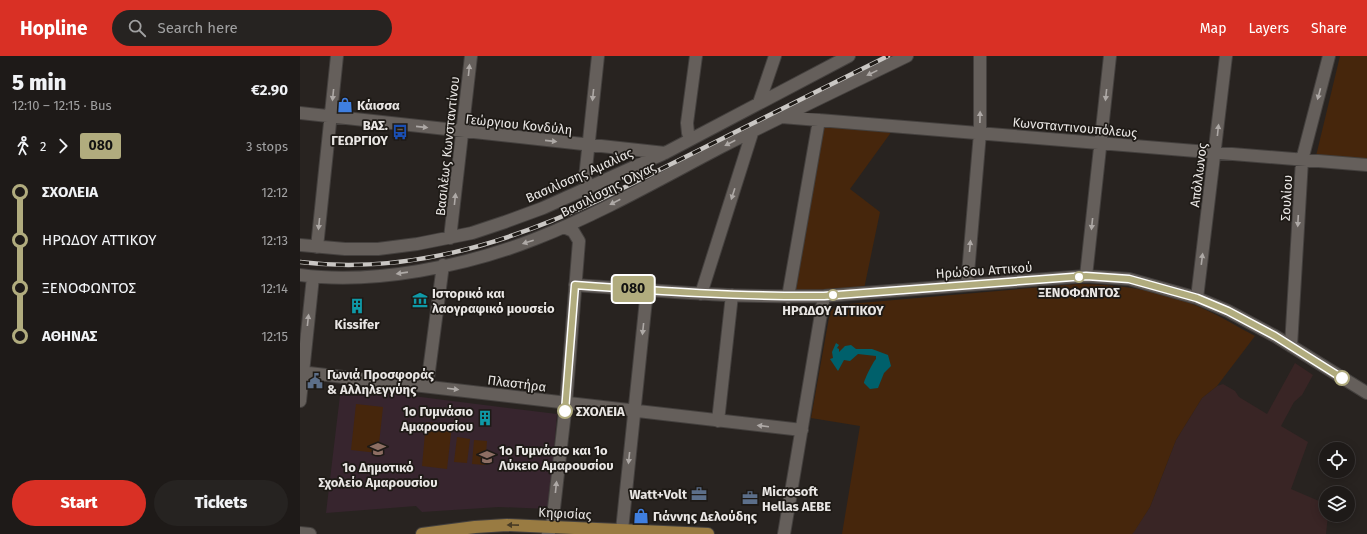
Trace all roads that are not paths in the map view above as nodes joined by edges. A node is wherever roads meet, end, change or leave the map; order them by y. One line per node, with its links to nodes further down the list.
1 (337, 56): 15 (street, one-way to 15)
2 (471, 56): 18 (street, Βασιλέως Κωνσταντίνου, one-way to 2)
3 (598, 56): 22 (street, one-way to 22)
4 (696, 56): 20 (street)
5 (775, 56): 12 (street)
6 (849, 56): 12 (street, Βασιλίσσης Αμαλίας)
7 (907, 56): 14 (street, Βασιλίσσης Όλγας, one-way to 14)
8 (980, 56): 19 (street, one-way to 8)
9 (1110, 56): 21 (street, one-way to 21)
10 (1226, 56): 23 (street, Απόλλωνος, one-way to 10)
11 (1329, 56): 25 (street, Σουλίου, one-way to 25)
12 (759, 103): 20 (street, Βασιλίσσης Αμαλίας)
13 (300, 113): 15 (street, Γεώργιου Κονδύλη)
14 (781, 116): 16 (street, Κωνσταντινουπόλεως); 17 (street, Βασιλίσσης Όλγας)
15 (331, 117): 18 (street, Γεώργιου Κονδύλη, one-way to 18); 31 (street, one-way to 31)
16 (818, 120): 19 (street, Κωνσταντινουπόλεως); 42 (street)
17 (754, 130): 28 (street, Βασιλίσσης Όλγας, one-way to 28); 39 (street, one-way to 39)
18 (462, 132): 22 (street, Γεώργιου Κονδύλη, one-way to 22); 29 (street, Βασιλέως Κωνσταντίνου, one-way to 18)
19 (980, 133): 21 (street, Κωνσταντινουπόλεως); 37 (street, one-way to 19)
20 (691, 139): 24 (street, Βασιλίσσης Αμαλίας)
21 (1101, 143): 23 (street, Κωνσταντινουπόλεως); 34 (street, one-way to 34)
22 (588, 145): 24 (street, Γεώργιου Κονδύλη); 27 (street)
23 (1215, 152): 25 (street, Κωνσταντινουπόλεως); 43 (street, Απόλλωνος, one-way to 23)
24 (664, 153): 27 (street, Βασιλίσσης Αμαλίας)
25 (1302, 160): 26 (street, Κωνσταντινουπόλεως); 44 (street, Σουλίου, one-way to 44)
26 (1367, 165)
27 (589, 187): 29 (street, Βασιλίσσης Αμαλίας)
28 (564, 227): 32 (street, Βασιλίσσης Όλγας, one-way to 32); 36 (street)
29 (450, 238): 31 (street, Βασιλίσσης Αμαλίας)
30 (300, 245): 31 (street, Βασιλίσσης Αμαλίας)
31 (317, 247)
32 (443, 265): 35 (street, Βασιλίσσης Όλγας, one-way to 35); 46 (street)
33 (300, 275): 35 (street, Βασιλίσσης Όλγας)
34 (1086, 276): 37 (street, Ηρώδου Αττικού); 43 (street, Ηρώδου Αττικού)
35 (313, 277): 45 (street, one-way to 35)
36 (575, 285): 38 (street, Ηρώδου Αττικού); 49 (street)
37 (967, 285): 41 (street, Ηρώδου Αττικού)
38 (647, 290): 39 (street, Ηρώδου Αττικού); 50 (street, one-way to 50)
39 (701, 294): 40 (street, Ηρώδου Αττικού)
40 (732, 295): 42 (street, Ηρώδου Αττικού); 51 (street)
41 (824, 296): 42 (street, Ηρώδου Αττικού); 52 (street)
42 (788, 297)
43 (1197, 298): 44 (street, Ηρώδου Αττικού)
44 (1291, 346): 47 (street, Ηρώδου Αττικού)
45 (301, 372): 46 (street, Πλαστήρα); 48 (street)
46 (427, 386): 49 (street, Πλαστήρα, one-way to 49)
47 (1367, 393)
48 (300, 401)
49 (566, 403): 50 (street, Πλαστήρα); 53 (street, one-way to 49)
50 (635, 411): 51 (street, Πλαστήρα); 54 (street, one-way to 54)
51 (718, 421): 52 (street, Πλαστήρα, one-way to 51)
52 (802, 430): 60 (street)
53 (550, 530): 54 (main road, Κηφισίας); 58 (main road, Κηφισίας, one-way to 58)
54 (622, 530): 59 (main road, Κηφισίας)
55 (300, 533): 56 (street)
56 (306, 534): 57 (street)
57 (310, 534)
58 (422, 534)
59 (708, 534)
60 (784, 534)

